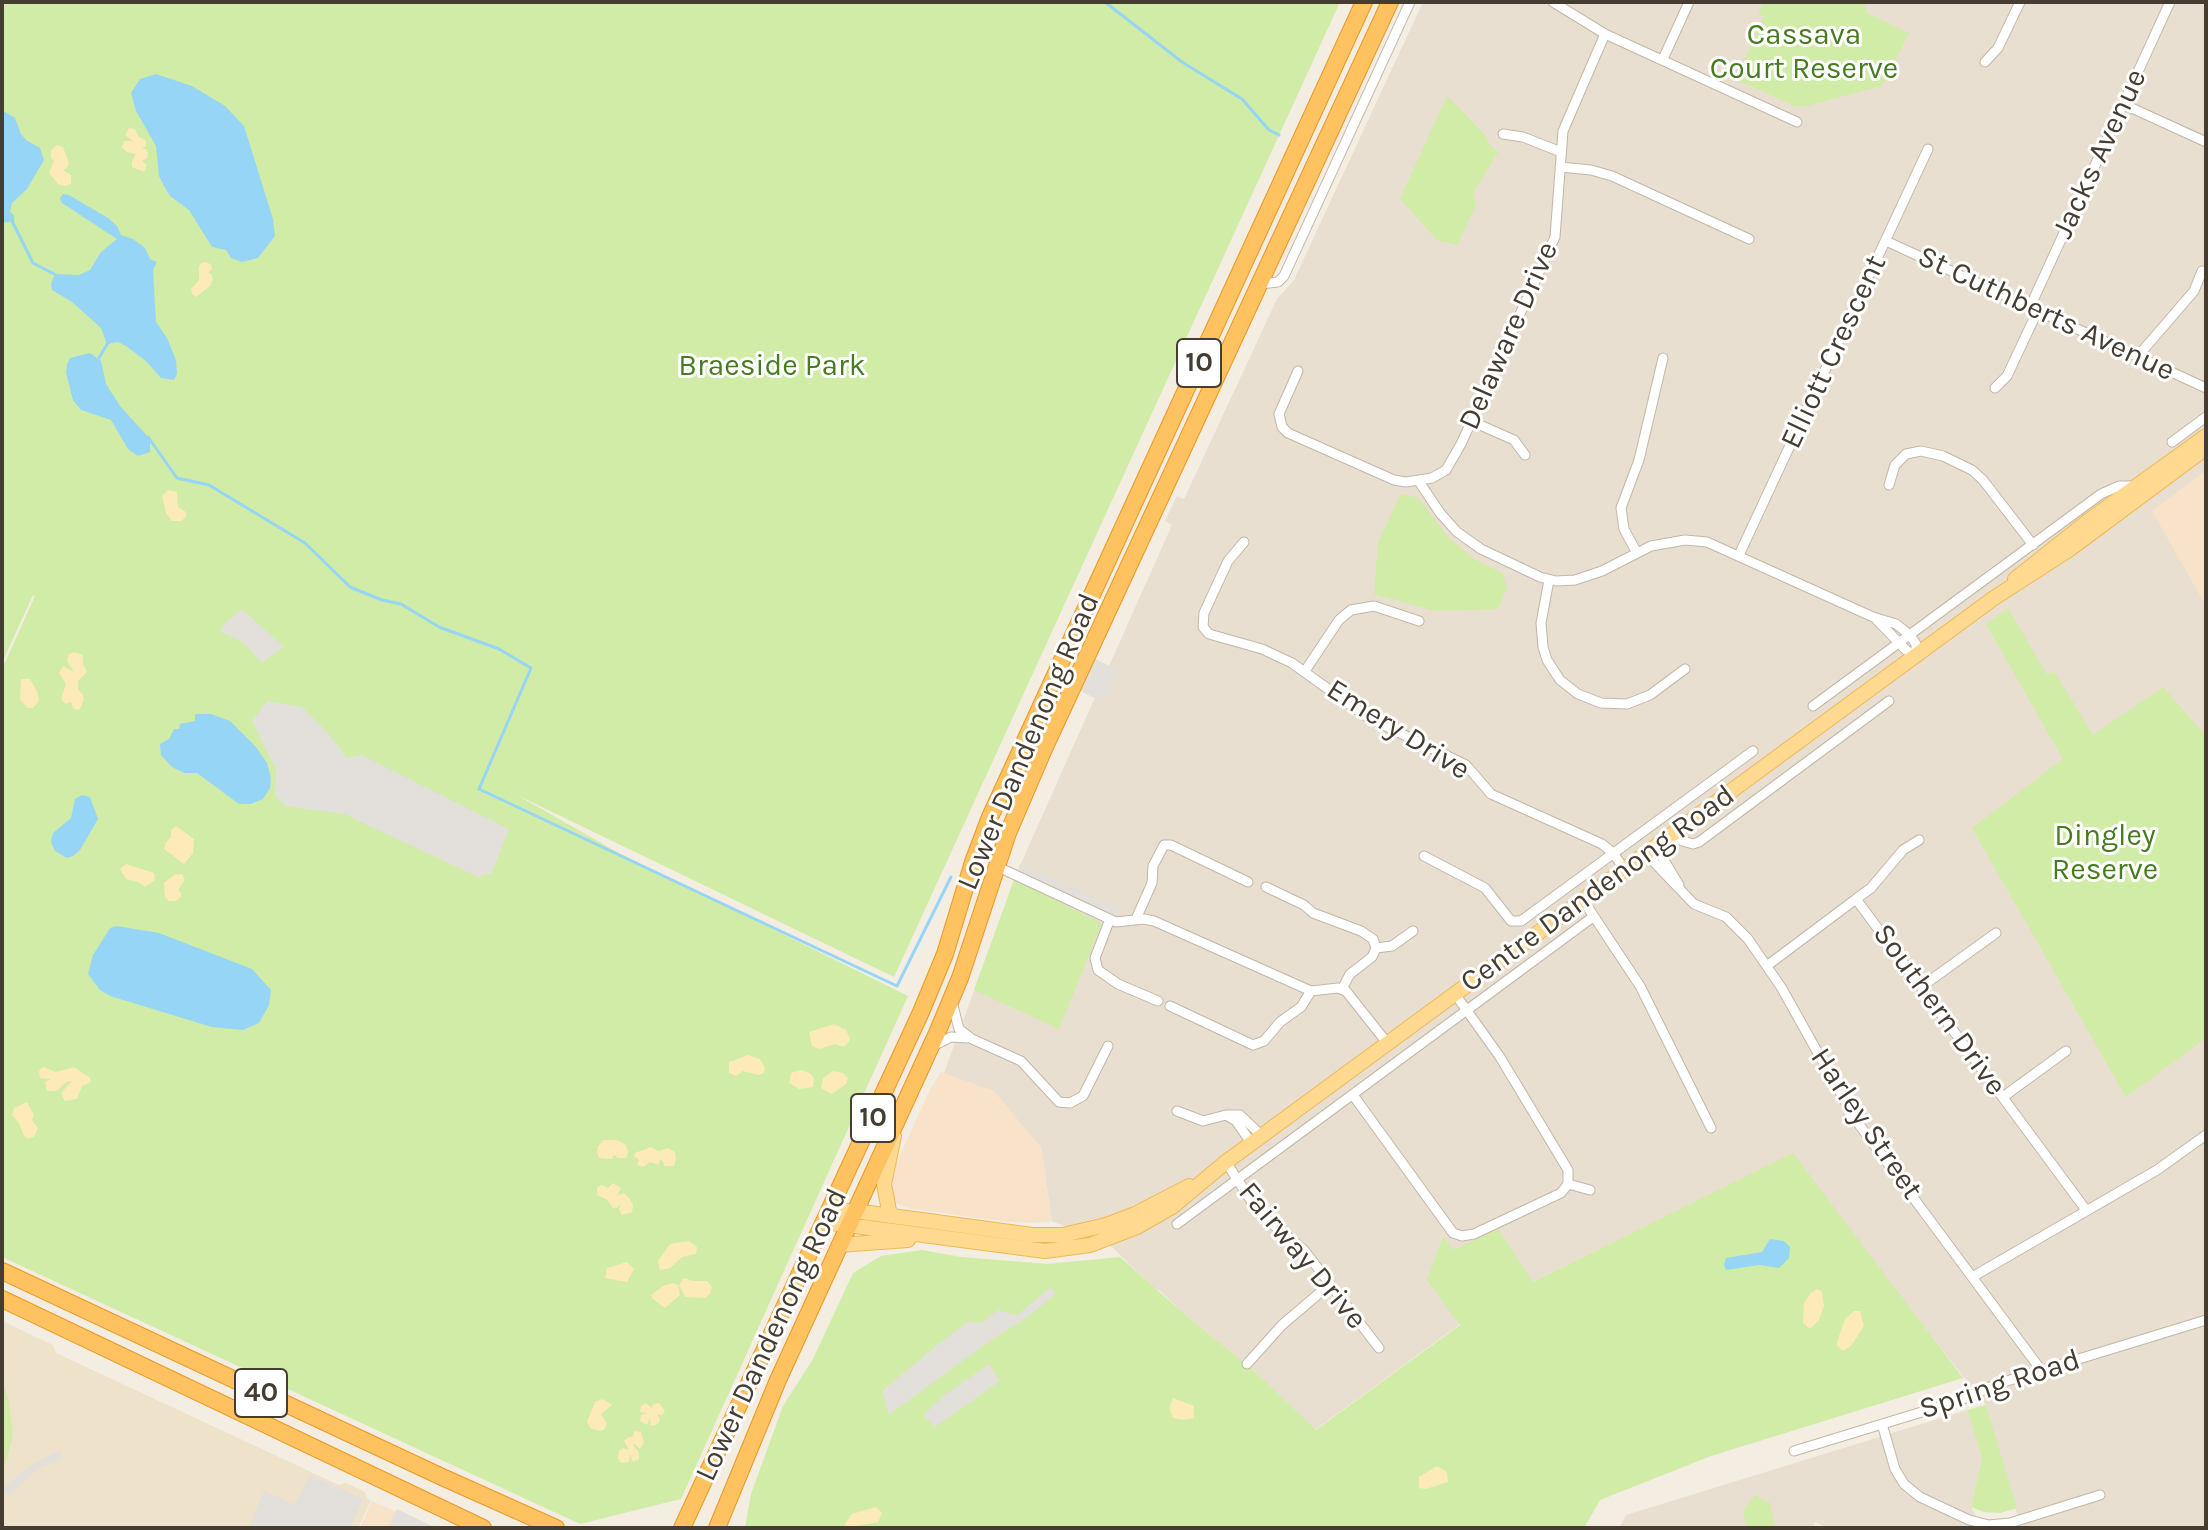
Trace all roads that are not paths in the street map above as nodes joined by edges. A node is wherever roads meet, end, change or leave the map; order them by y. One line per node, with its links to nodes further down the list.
1 (1364, 2): 100 (highway, Lower Dandenong Road / 10)
2 (1390, 2): 21 (highway, Lower Dandenong Road / 10)
3 (1410, 2): 21 (street)
4 (1553, 2): 8 (street)
5 (1689, 2): 9 (street)
6 (2020, 2): 10 (street)
7 (2170, 2): 11 (street, Jacks Avenue)
8 (1605, 34): 9 (street); 16 (street, Delaware Drive)
9 (1663, 59): 12 (street)
10 (1985, 62)
11 (2123, 104): 14 (street); 22 (street, Jacks Avenue)
12 (1797, 122)
13 (1503, 134): 16 (street)
14 (2206, 142)
15 (1928, 149): 19 (street, Elliott Crescent)
16 (1561, 152): 17 (street, Delaware Drive)
17 (1560, 167): 18 (street); 29 (street, Delaware Drive)
18 (1749, 239)
19 (1886, 241): 22 (street, St Cuthberts Avenue); 40 (street, Elliott Crescent)
20 (2202, 271): 23 (street)
21 (1260, 284): 60 (highway, Lower Dandenong Road / 10)
22 (2034, 309): 23 (street, St Cuthberts Avenue); 26 (street, Jacks Avenue)
23 (2138, 356): 27 (street, St Cuthberts Avenue)
24 (1663, 358): 39 (street)
25 (1298, 371): 34 (street)
26 (1995, 388)
27 (2206, 388)
28 (2206, 417): 31 (street)
29 (1471, 421): 33 (street); 34 (street, Delaware Drive)
30 (2206, 436): 36 (main road, Centre Dandenong Road)
31 (2172, 442)
32 (2206, 448): 42 (main road, Centre Dandenong Road)
33 (1525, 455)
34 (1423, 479): 41 (street)
35 (1889, 485): 38 (street)
36 (2134, 486): 38 (street, Centre Dandenong Road); 42 (main road, Centre Dandenong Road)
37 (1244, 542): 49 (street, Emery Drive)
38 (2033, 545): 45 (street, Centre Dandenong Road)
39 (1637, 553): 40 (street); 41 (street)
40 (1739, 555): 43 (street)
41 (1549, 580): 48 (street)
42 (1994, 598): 47 (main road, Centre Dandenong Road)
43 (1873, 617): 45 (street); 46 (street)
44 (1419, 621): 49 (street)
45 (1910, 635): 46 (street, Centre Dandenong Road); 47 (street)
46 (1900, 642): 47 (street); 52 (street, Centre Dandenong Road)
47 (1916, 656): 50 (main road, Centre Dandenong Road)
48 (1685, 669)
49 (1305, 671): 58 (street, Emery Drive)
50 (1861, 696): 53 (street); 55 (main road, Centre Dandenong Road)
51 (1889, 701): 53 (street)
52 (1813, 706)
53 (1873, 713): 55 (street)
54 (1753, 751): 58 (street, Centre Dandenong Road)
55 (1669, 837): 57 (main road, Centre Dandenong Road)
56 (1919, 840): 64 (street)
57 (1651, 850): 61 (main road, Centre Dandenong Road); 72 (street, Harley Street)
58 (1613, 853): 59 (street, Centre Dandenong Road); 61 (street, Emery Drive)
59 (1424, 856)
60 (996, 866): 66 (street); 77 (highway, Lower Dandenong Road / 10)
61 (1625, 870): 65 (main road, Centre Dandenong Road)
62 (1248, 882): 67 (street)
63 (1266, 887): 71 (street)
64 (1856, 899): 72 (street, Southern Drive); 73 (street, Southern Drive)
65 (1578, 904): 68 (street); 76 (main road, Centre Dandenong Road)
66 (1110, 919): 67 (street); 78 (street)
67 (1136, 919): 75 (street)
68 (1590, 920): 80 (street, Centre Dandenong Road); 90 (street)
69 (1413, 931): 71 (street)
70 (1996, 933): 73 (street)
71 (1376, 948): 74 (street)
72 (1768, 965): 106 (street, Harley Street)
73 (1921, 987): 87 (street, Southern Drive)
74 (1342, 989): 75 (street); 82 (street)
75 (1311, 991): 79 (street)
76 (1455, 994): 80 (street); 82 (main road, Centre Dandenong Road)
77 (952, 998): 81 (street); 84 (highway, Lower Dandenong Road / 10)
78 (1158, 1001)
79 (1170, 1006)
80 (1467, 1011): 86 (street, Centre Dandenong Road); 96 (street)
81 (972, 1039): 83 (street); 84 (street)
82 (1388, 1044): 92 (main road, Centre Dandenong Road)
83 (1108, 1046)
84 (932, 1047): 89 (highway, Lower Dandenong Road / 10)
85 (2066, 1051): 87 (street)
86 (1353, 1095): 94 (street, Centre Dandenong Road); 96 (street)
87 (2003, 1097): 98 (street, Southern Drive)
88 (1177, 1111): 92 (street)
89 (896, 1124): 99 (main road); 101 (highway, Lower Dandenong Road / 10)
90 (1711, 1128)
91 (2206, 1135): 98 (street)
92 (1257, 1140): 93 (main road, Centre Dandenong Road)
93 (1226, 1162): 94 (street, Fairway Drive); 95 (main road, Centre Dandenong Road)
94 (1237, 1179): 102 (street, Centre Dandenong Road); 107 (street, Fairway Drive)
95 (1201, 1180): 99 (main road, Centre Dandenong Road); 103 (main road, Centre Dandenong Road)
96 (1568, 1184): 97 (street)
97 (1590, 1190)
98 (2086, 1210): 106 (street)
99 (890, 1216): 101 (main road, Centre Dandenong Road)
100 (827, 1217): 101 (main road, Centre Dandenong Road); 119 (highway, Lower Dandenong Road / 10)
101 (852, 1218): 103 (main road, Centre Dandenong Road); 104 (highway, Lower Dandenong Road / 10)
102 (1177, 1224)
103 (932, 1237): 104 (main road)
104 (839, 1245): 116 (highway, Lower Dandenong Road / 10)
105 (2, 1271): 118 (highway, 40)
106 (1974, 1276): 112 (street, Harley Street)
107 (1330, 1284): 110 (street, Fairway Drive); 111 (street)
108 (2, 1299): 117 (highway, 40)
109 (2206, 1320): 112 (street, Spring Road)
110 (1379, 1348)
111 (1247, 1364)
112 (2041, 1370): 113 (street, Spring Road)
113 (1882, 1424): 114 (street, Spring Road); 115 (street)
114 (1794, 1451)
115 (2100, 1495)
116 (725, 1508): 120 (highway, Lower Dandenong Road / 10); 121 (highway)
117 (483, 1528)
118 (556, 1528)
119 (682, 1528)
120 (717, 1528)
121 (724, 1528)

